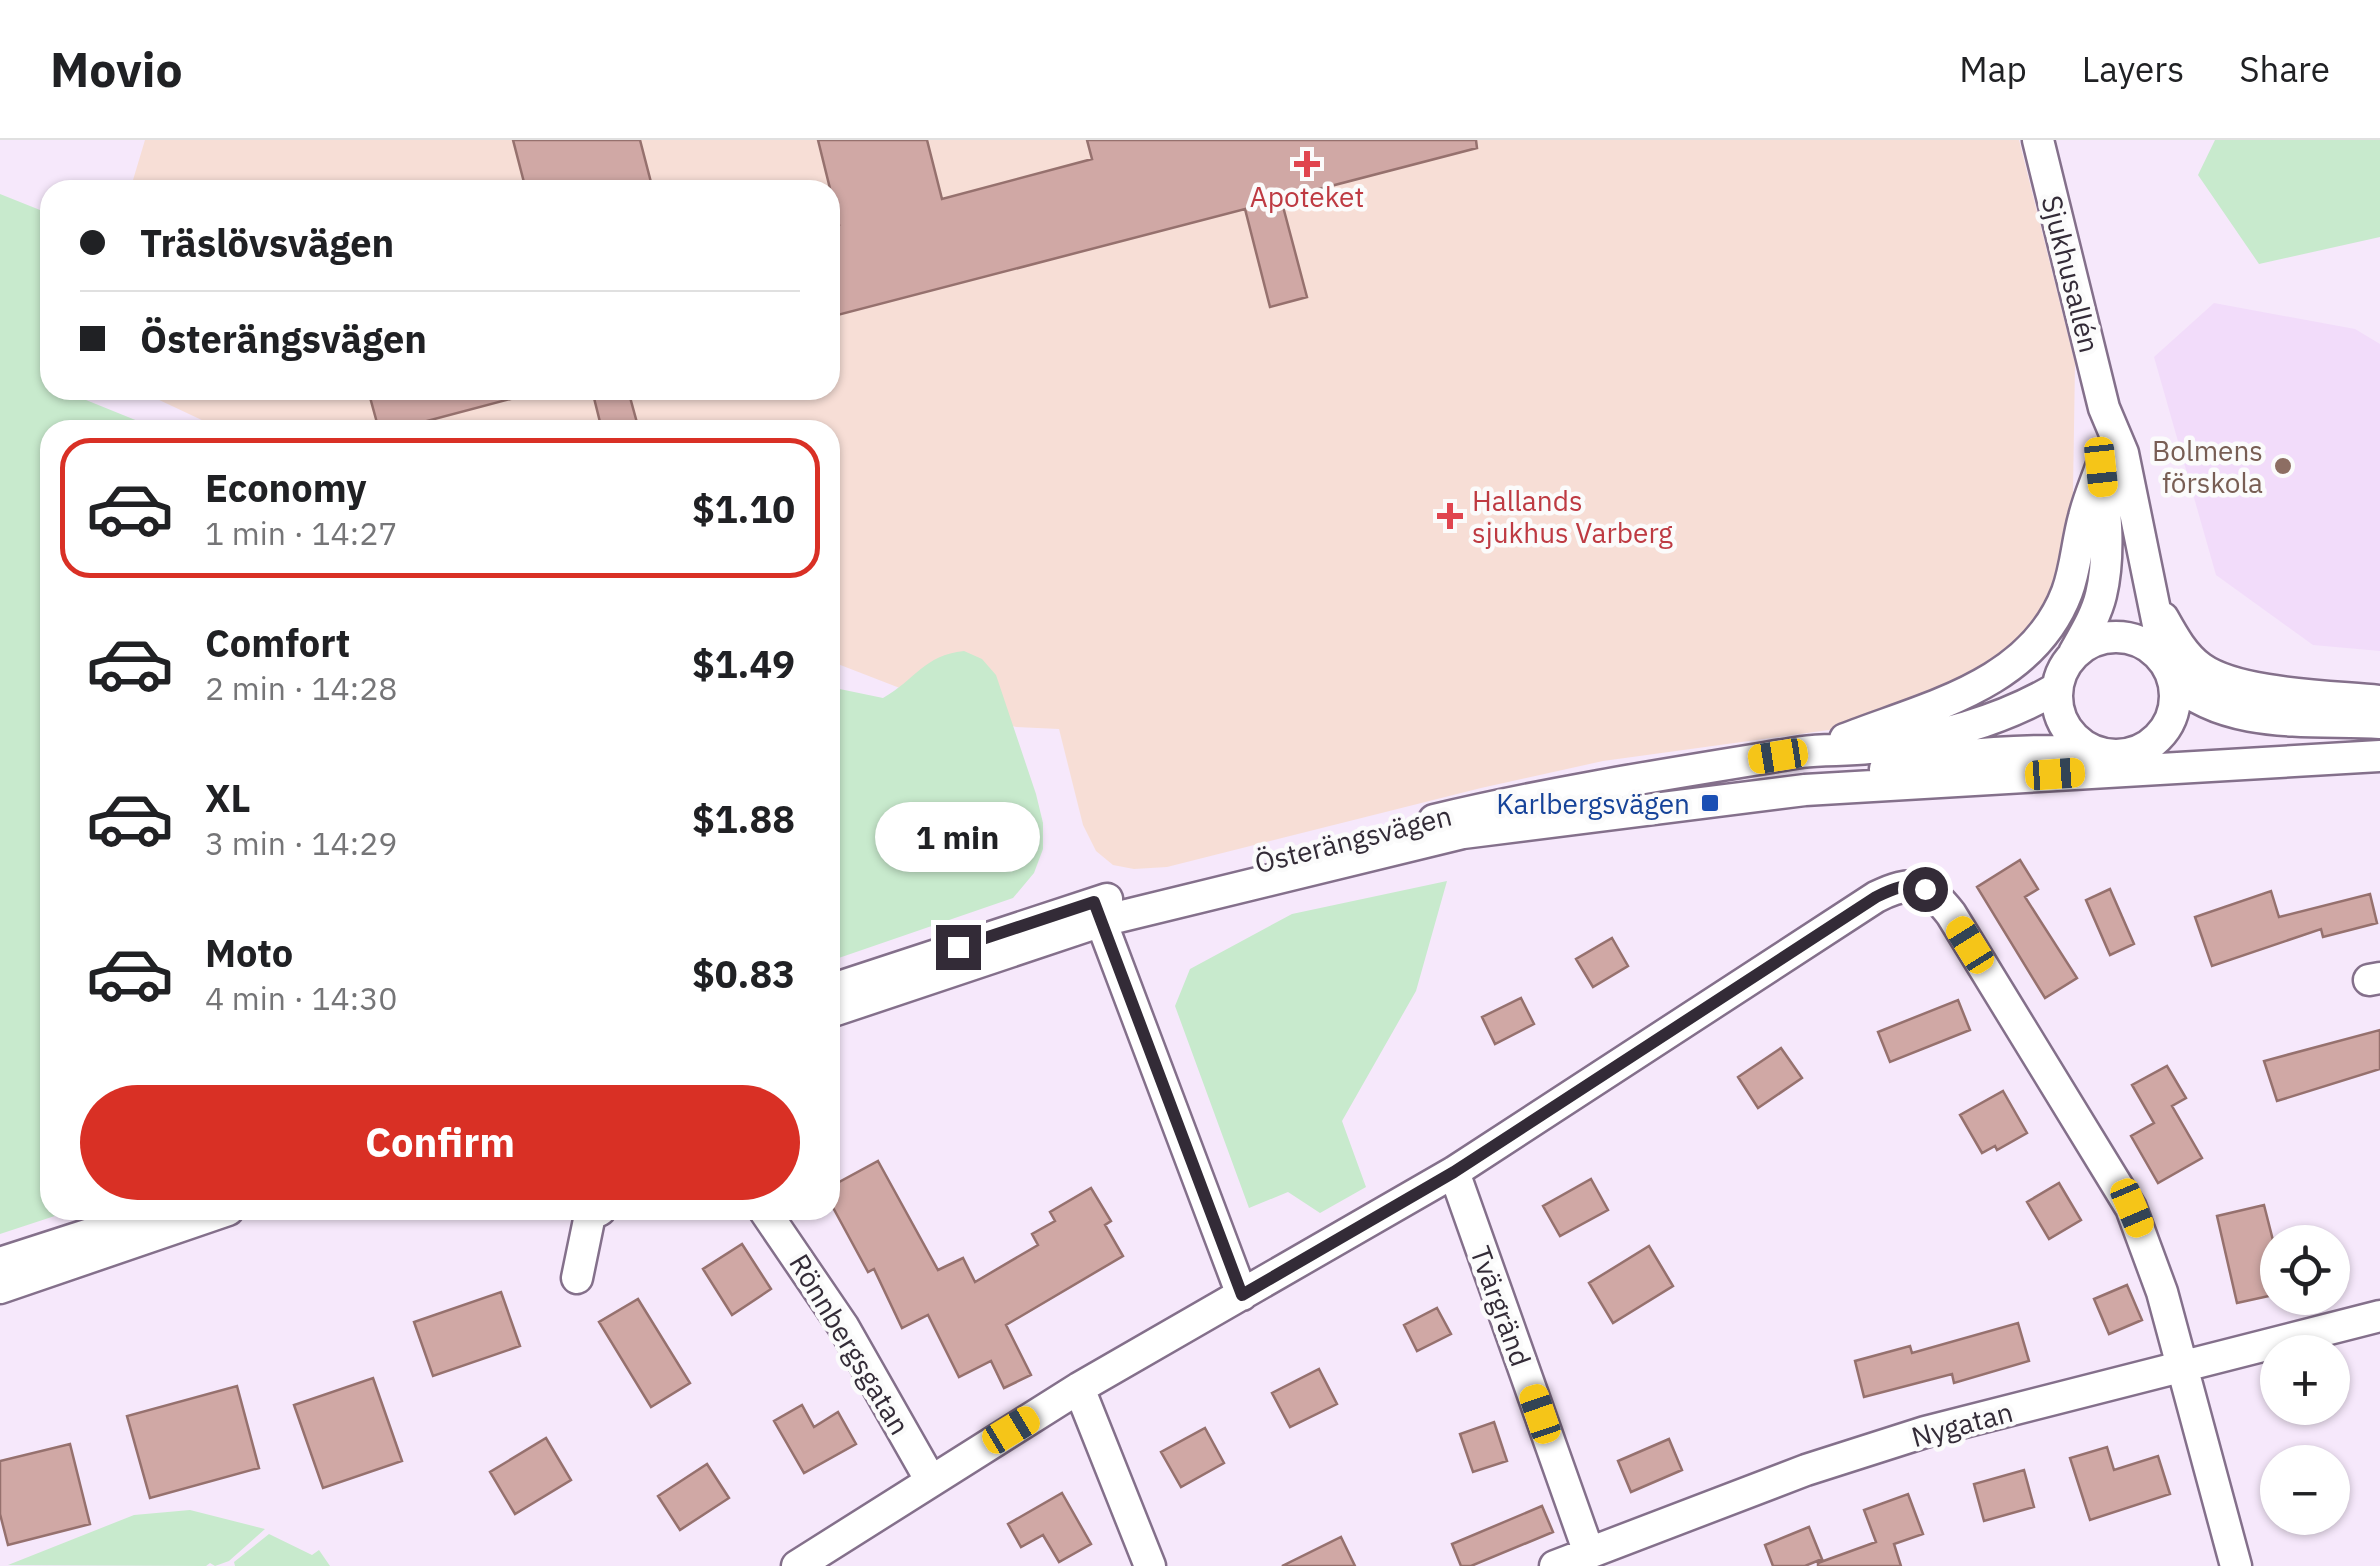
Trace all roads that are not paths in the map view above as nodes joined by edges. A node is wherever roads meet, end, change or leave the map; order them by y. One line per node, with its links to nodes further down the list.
1 (2038, 140): 2 (street, Sjukhusallén)
2 (2104, 408): 3 (street); 4 (street)
3 (2101, 467): 5 (street); 10 (street)
4 (2154, 601): 6 (street); 8 (street)
5 (2073, 656): 6 (street); 7 (street)
6 (2170, 673): 9 (street); 12 (street)
7 (2058, 688): 10 (street, Österängsvägen); 11 (street)
8 (2380, 701)
9 (2380, 723)
10 (1816, 750): 16 (street, Österängsvägen)
11 (2096, 752): 12 (street); 15 (street, Österängsvägen)
12 (2134, 753): 14 (street, Österängsvägen)
13 (2380, 756): 14 (street, Österängsvägen)
14 (2183, 765): 15 (street, Österängsvägen)
15 (1804, 790): 16 (street, Österängsvägen)
16 (1098, 912): 17 (street, Österängsvägen); 18 (street, Österängsvägen); 27 (street)
17 (840, 987)
18 (840, 1008)
19 (1454, 1172): 27 (street); 29 (street); 32 (street, Tvärgränd)
20 (135, 1220): 24 (street)
21 (199, 1220): 26 (street)
22 (589, 1220): 25 (street)
23 (771, 1220): 31 (street, Rönnbergsgatan)
24 (0, 1263)
25 (577, 1278)
26 (0, 1288)
27 (1242, 1295): 30 (street)
28 (2380, 1316): 29 (street, Nygatan)
29 (2183, 1367): 32 (street, Nygatan); 36 (street)
30 (1080, 1388): 31 (street); 34 (street)
31 (931, 1481): 33 (street)
32 (1589, 1552): 35 (street, Nygatan)
33 (797, 1566)
34 (1150, 1566)
35 (1555, 1566)
36 (2236, 1566)

